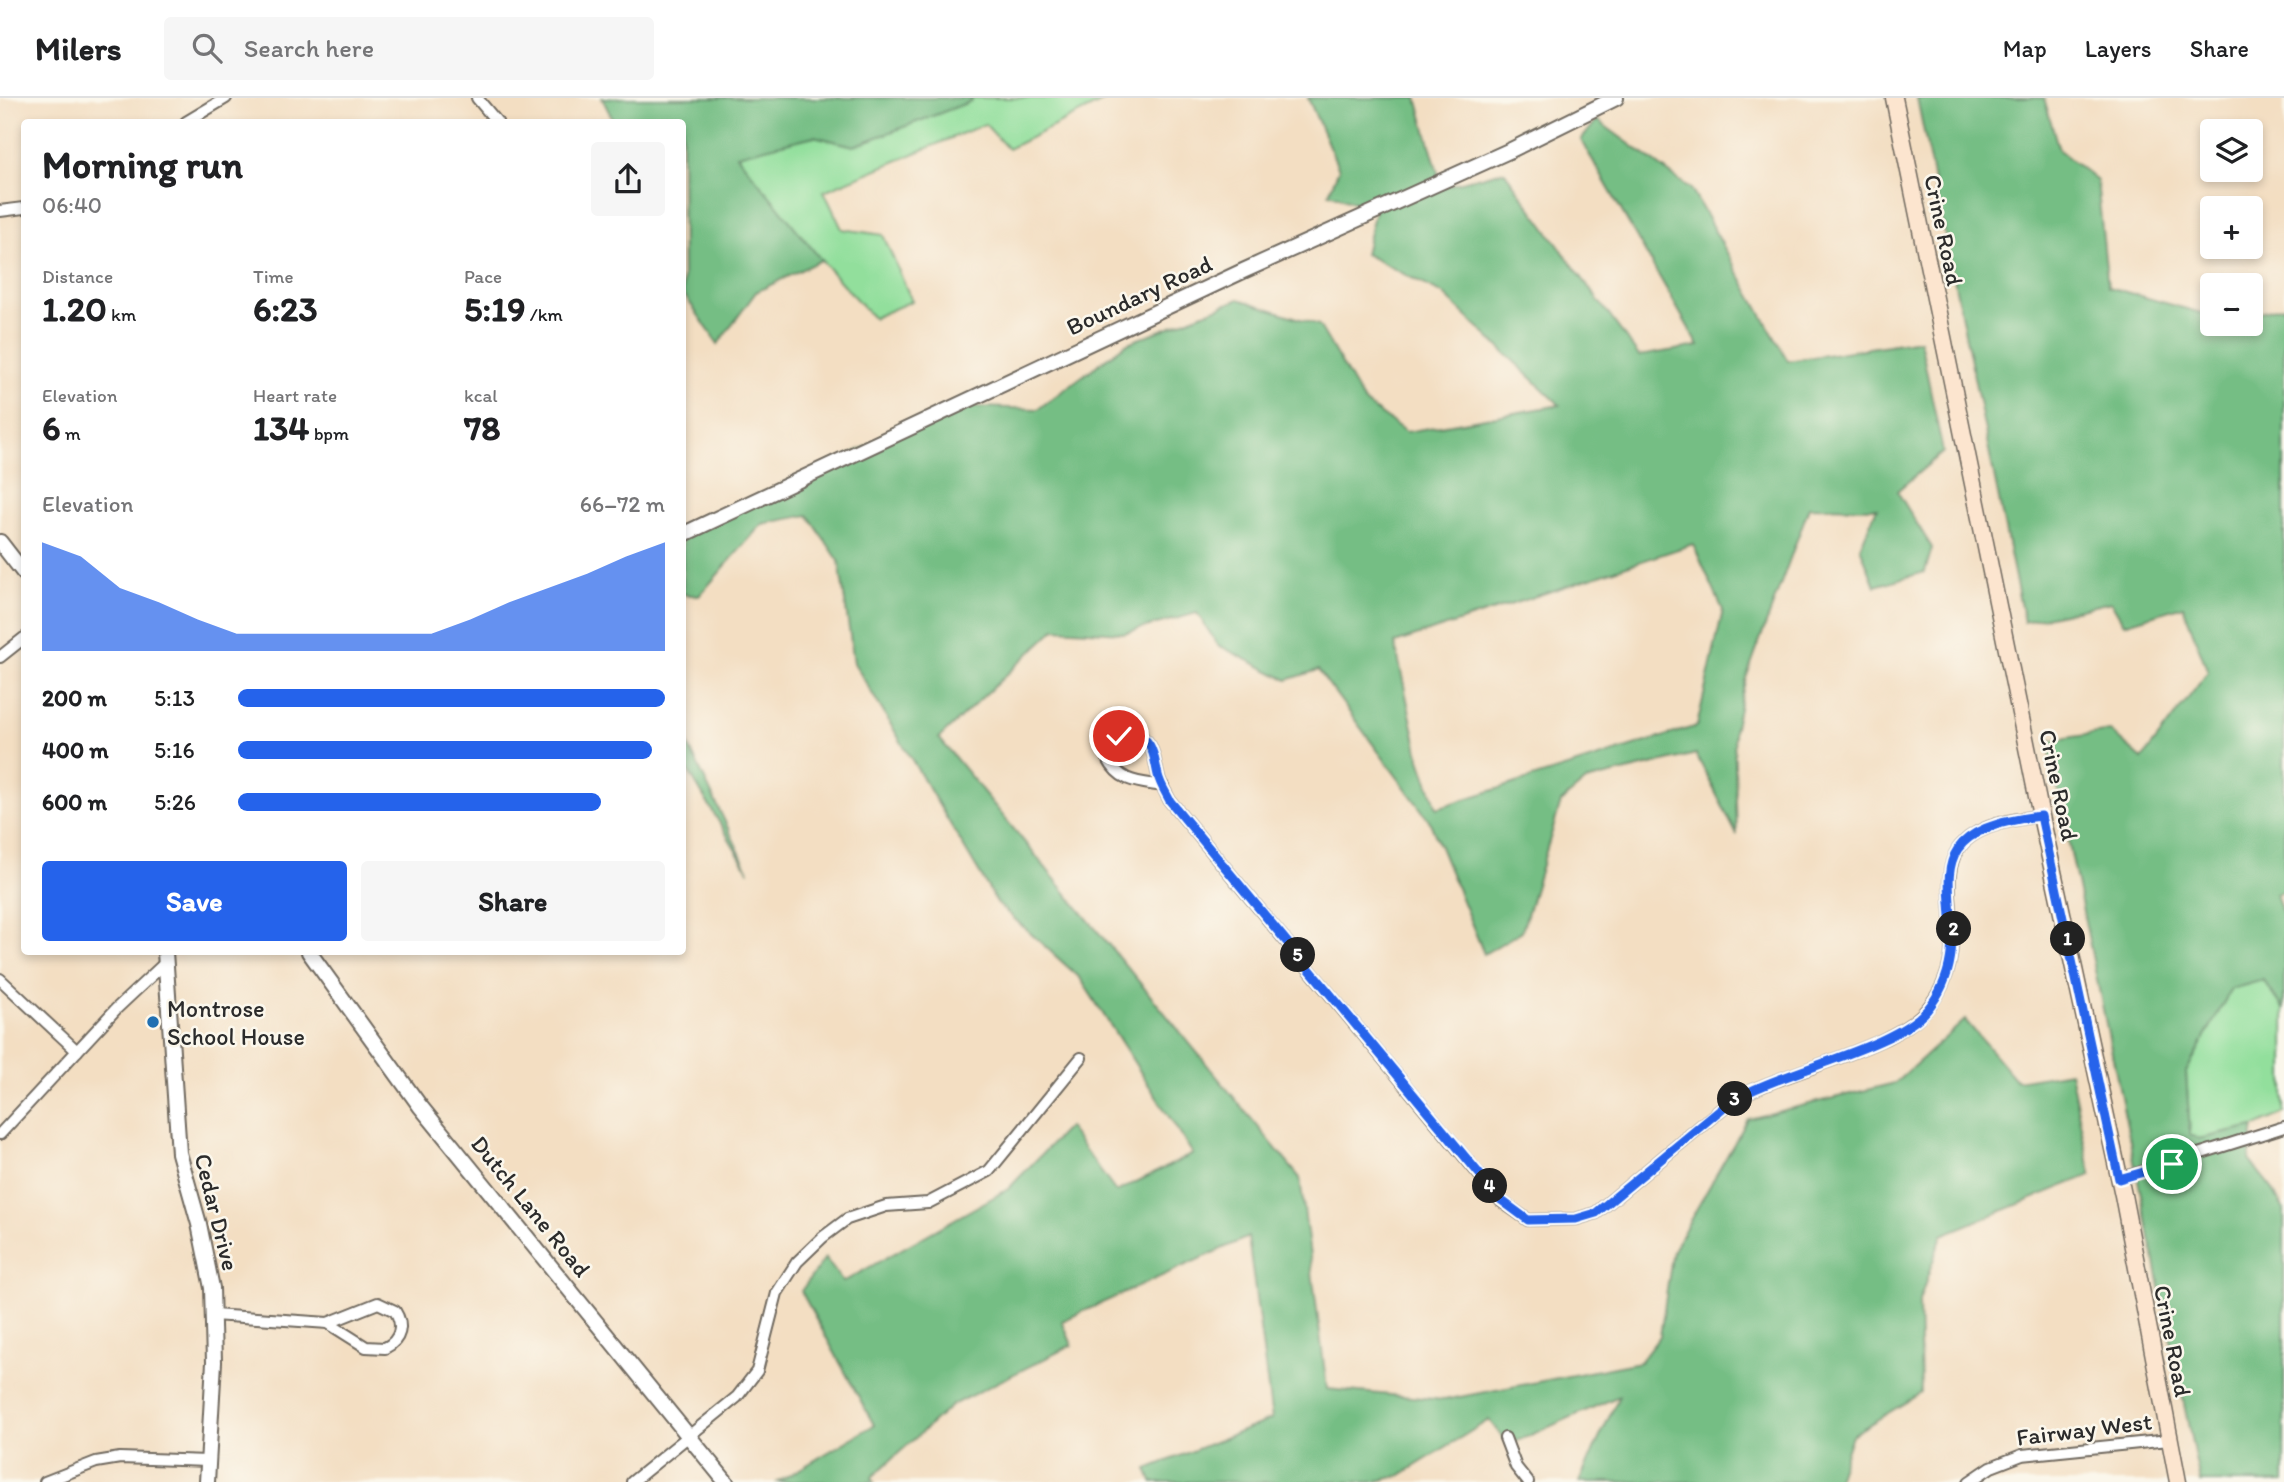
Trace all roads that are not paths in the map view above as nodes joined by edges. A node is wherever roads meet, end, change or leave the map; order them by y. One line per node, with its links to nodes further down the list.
1 (226, 98): 5 (street)
2 (477, 98): 6 (street)
3 (1616, 98): 9 (street, Boundary Road)
4 (1894, 98): 15 (main road, Crine Road)
5 (191, 119)
6 (494, 119)
7 (21, 208): 8 (street)
8 (0, 211)
9 (686, 533)
10 (0, 542): 11 (street)
11 (21, 569)
12 (21, 640): 13 (street)
13 (0, 657)
14 (1163, 786): 14 (street); 15 (street)
15 (2041, 816): 23 (main road, Crine Road)
16 (311, 955): 26 (street, Dutch Lane Road)
17 (165, 958): 19 (street); 24 (street, Cedar Drive)
18 (0, 979): 19 (street)
19 (77, 1051): 22 (street)
20 (1081, 1058): 26 (street)
21 (2284, 1127): 23 (street)
22 (0, 1134)
23 (2119, 1179): 28 (main road, Crine Road)
24 (213, 1315): 25 (street); 29 (street, Cedar Drive)
25 (328, 1322): 25 (street)
26 (689, 1436): 32 (street); 33 (street, Dutch Lane Road)
27 (1505, 1438): 34 (street)
28 (2169, 1440): 35 (street, Fairway West); 36 (main road, Crine Road)
29 (208, 1461): 30 (street); 31 (street, Cedar Drive)
30 (45, 1482)
31 (207, 1482)
32 (632, 1482)
33 (726, 1482)
34 (1528, 1482)
35 (1969, 1482)
36 (2178, 1482)

